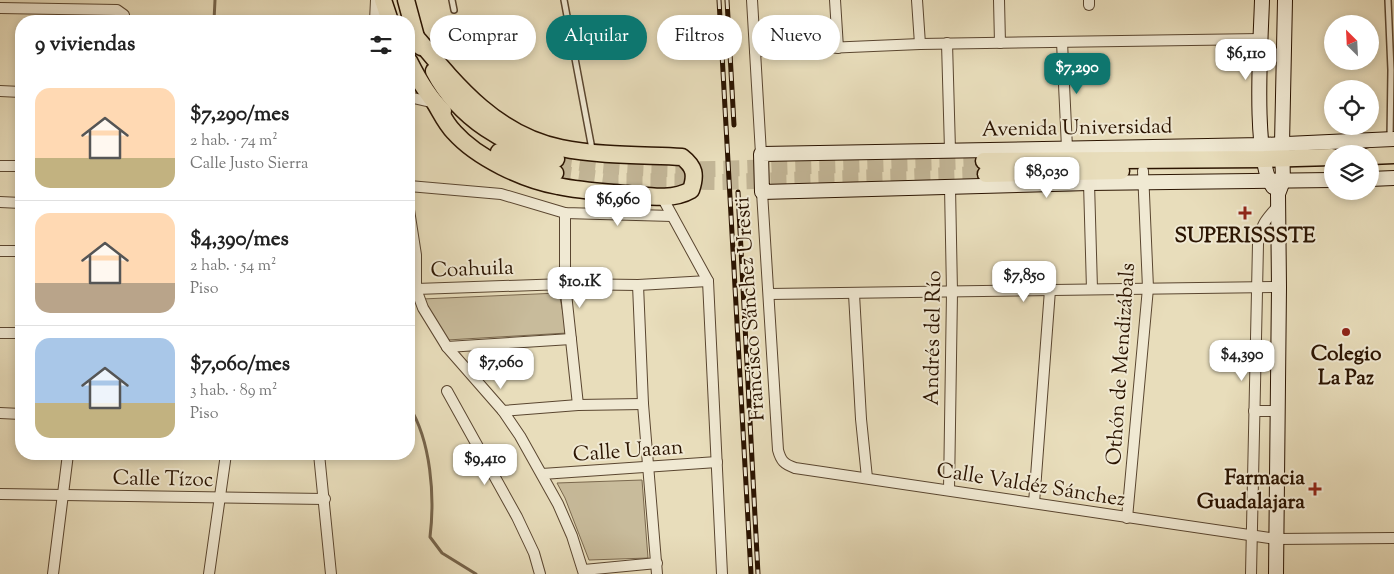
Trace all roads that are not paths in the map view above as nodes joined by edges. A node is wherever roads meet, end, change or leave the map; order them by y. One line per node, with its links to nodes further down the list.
1 (376, 0): 16 (street)
2 (383, 0): 17 (main road)
3 (406, 0): 18 (main road)
4 (452, 0): 14 (lane)
5 (564, 0): 38 (lane)
6 (752, 0): 19 (street)
7 (835, 0): 20 (street)
8 (917, 0): 27 (street)
9 (999, 0): 26 (street)
10 (1262, 0): 23 (street)
11 (1285, 0): 43 (street)
12 (1388, 0): 35 (lane)
13 (0, 8): 15 (street)
14 (454, 10)
15 (121, 15)
16 (375, 15)
17 (388, 15)
18 (410, 15)
19 (753, 15)
20 (836, 15)
21 (415, 33): 22 (main road)
22 (416, 37): 34 (main road); 38 (main road)
23 (1261, 39): 24 (street); 42 (street)
24 (1062, 42): 26 (street); 36 (street)
25 (947, 43): 26 (street); 27 (street); 37 (street)
26 (1000, 43)
27 (920, 44): 28 (street)
28 (840, 48)
29 (756, 60): 40 (street)
30 (415, 74): 34 (main road)
31 (0, 91): 32 (street)
32 (15, 92)
33 (415, 98): 34 (street)
34 (435, 103): 57 (main road)
35 (1393, 145): 39 (main road); 43 (street, Avenida Universidad)
36 (1067, 148): 37 (street, Avenida Universidad); 42 (street, Avenida Universidad)
37 (950, 150): 40 (street, Avenida Universidad)
38 (593, 152): 57 (main road)
39 (1379, 152)
40 (761, 154): 56 (street, Francisco Sánchez Uresti)
41 (1324, 158): 43 (main road, Avenida Universidad)
42 (1265, 163): 43 (main road, Avenida Universidad); 43 (street, Avenida Universidad); 49 (main road, Avenida Universidad); 49 (main road, Avenida Universidad); 58 (street)
43 (1283, 163): 46 (main road, Avenida Universidad); 50 (street, Avenida Universidad); 58 (street)
44 (0, 166): 45 (street)
45 (15, 166)
46 (1324, 166)
47 (1379, 166): 48 (main road)
48 (1394, 166)
49 (1144, 177): 53 (street, Avenida Universidad); 70 (street, Othón de Mendizábals)
50 (1324, 177)
51 (1394, 178): 52 (street)
52 (1379, 179)
53 (1090, 183): 55 (street, Avenida Universidad); 73 (street)
54 (415, 187): 61 (street)
55 (950, 187): 56 (street, Avenida Universidad); 75 (street, Andrés del Río)
56 (762, 192): 76 (street, Francisco Sánchez Uresti)
57 (662, 197): 62 (street)
58 (1278, 200): 69 (street); 71 (street)
59 (0, 202): 60 (street)
60 (15, 203)
61 (565, 213): 62 (street); 67 (street)
62 (672, 216): 66 (street)
63 (415, 249): 72 (street)
64 (0, 251): 65 (street)
65 (15, 251)
66 (708, 281): 68 (street, Coahuila); 94 (street)
67 (565, 284): 68 (street, Coahuila); 72 (street, Coahuila); 80 (street)
68 (638, 285): 83 (street)
69 (1279, 287): 71 (street); 87 (street)
70 (1148, 288): 71 (street); 73 (street); 104 (street, Othón de Mendizábals)
71 (1258, 288): 86 (street)
72 (416, 289): 81 (street)
73 (1092, 289): 74 (street)
74 (1050, 290): 75 (street); 103 (street)
75 (952, 292): 77 (street); 98 (street, Andrés del Río)
76 (769, 294): 77 (street); 93 (street, Francisco Sánchez Uresti)
77 (854, 294): 97 (street)
78 (0, 333): 79 (street)
79 (15, 333)
80 (571, 339): 81 (street); 84 (street)
81 (447, 347): 85 (street)
82 (447, 391): 113 (street)
83 (643, 404): 84 (street); 95 (street)
84 (578, 405): 85 (street)
85 (503, 411): 96 (street)
86 (1254, 411): 87 (street); 105 (street)
87 (1278, 412): 107 (street)
88 (0, 413): 89 (street)
89 (15, 414)
90 (67, 460): 100 (street)
91 (225, 460): 101 (street)
92 (320, 460): 102 (street)
93 (781, 460): 97 (street, Calle Valdéz Sánchez)
94 (717, 462): 95 (street, Calle Uaaan); 115 (street)
95 (649, 467): 96 (street, Calle Uaaan); 108 (street)
96 (542, 474): 109 (street)
97 (867, 478): 98 (street, Calle Valdéz Sánchez)
98 (949, 490): 103 (street, Calle Valdéz Sánchez)
99 (0, 494): 100 (street, Calle Tízoc)
100 (63, 495): 101 (street, Calle Tízoc); 110 (street)
101 (219, 498): 102 (street, Calle Tízoc); 111 (street)
102 (324, 499): 112 (street)
103 (1034, 503): 104 (street, Calle Valdéz Sánchez)
104 (1128, 518): 105 (street, Calle Valdéz Sánchez)
105 (1250, 536): 107 (street, Calle Valdéz Sánchez); 116 (street)
106 (1394, 538): 107 (street, Calle Valdéz Sánchez)
107 (1276, 539): 117 (street)
108 (657, 563): 109 (street); 114 (street)
109 (584, 572)
110 (53, 574)
111 (209, 574)
112 (331, 574)
113 (540, 574)
114 (657, 574)
115 (722, 574)
116 (1250, 574)
117 (1276, 574)

